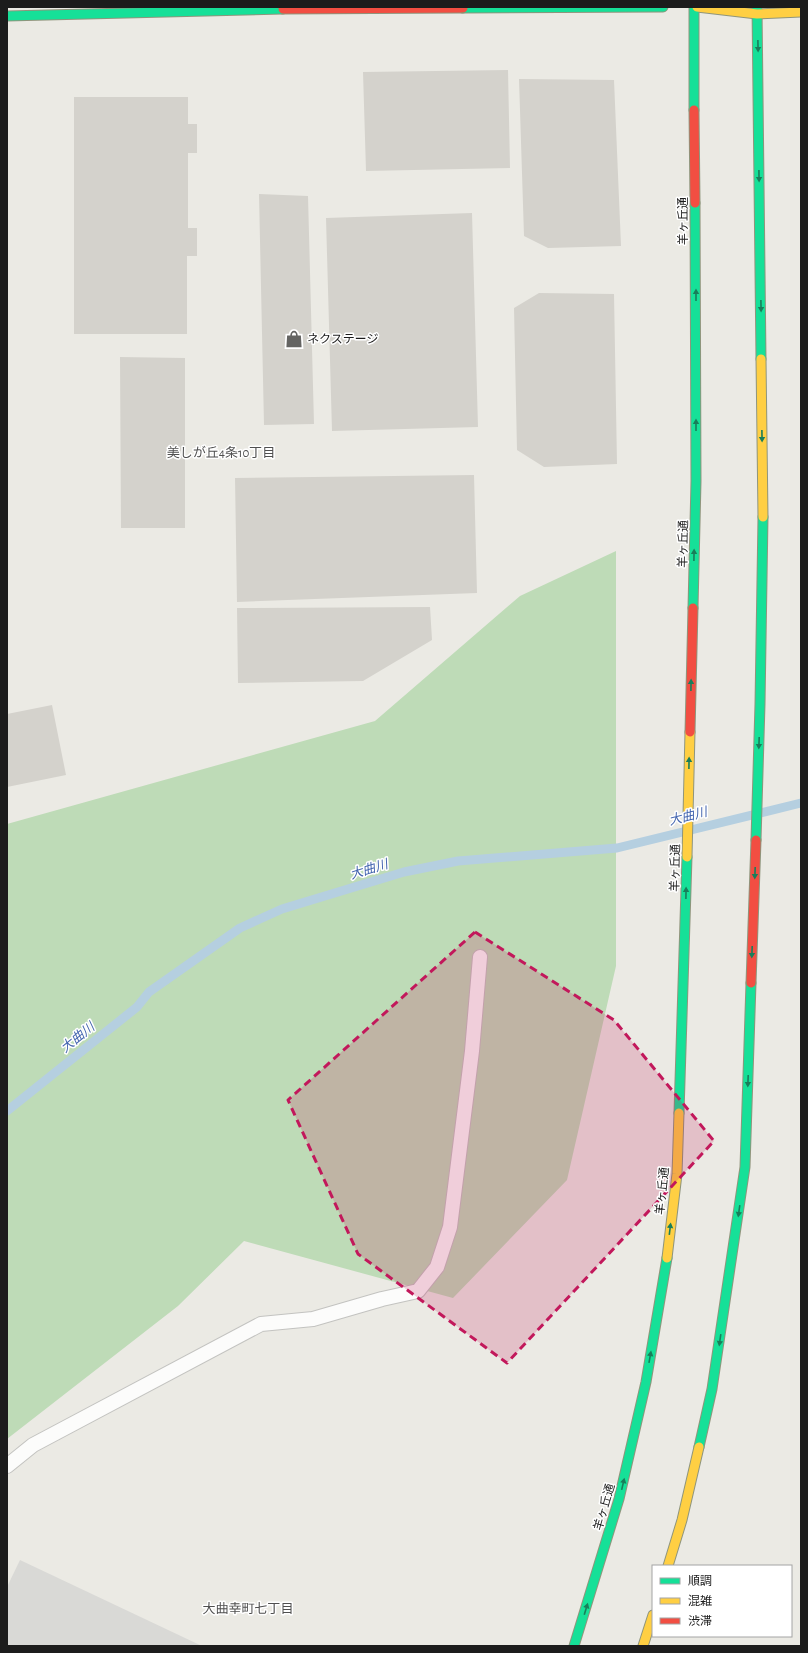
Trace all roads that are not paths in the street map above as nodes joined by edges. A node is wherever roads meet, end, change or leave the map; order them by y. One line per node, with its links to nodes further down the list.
1 (663, 7): 3 (main road)
2 (696, 7): 4 (main road); 11 (main road, 羊ヶ丘通, one-way to 2)
3 (302, 8): 6 (main road)
4 (757, 10): 5 (main road); 9 (main road, one-way to 9)
5 (801, 12)
6 (7, 16)
7 (480, 957): 8 (lane)
8 (7, 1466)
9 (668, 1565)
10 (652, 1618): 12 (main road)
11 (574, 1646)
12 (643, 1646)

